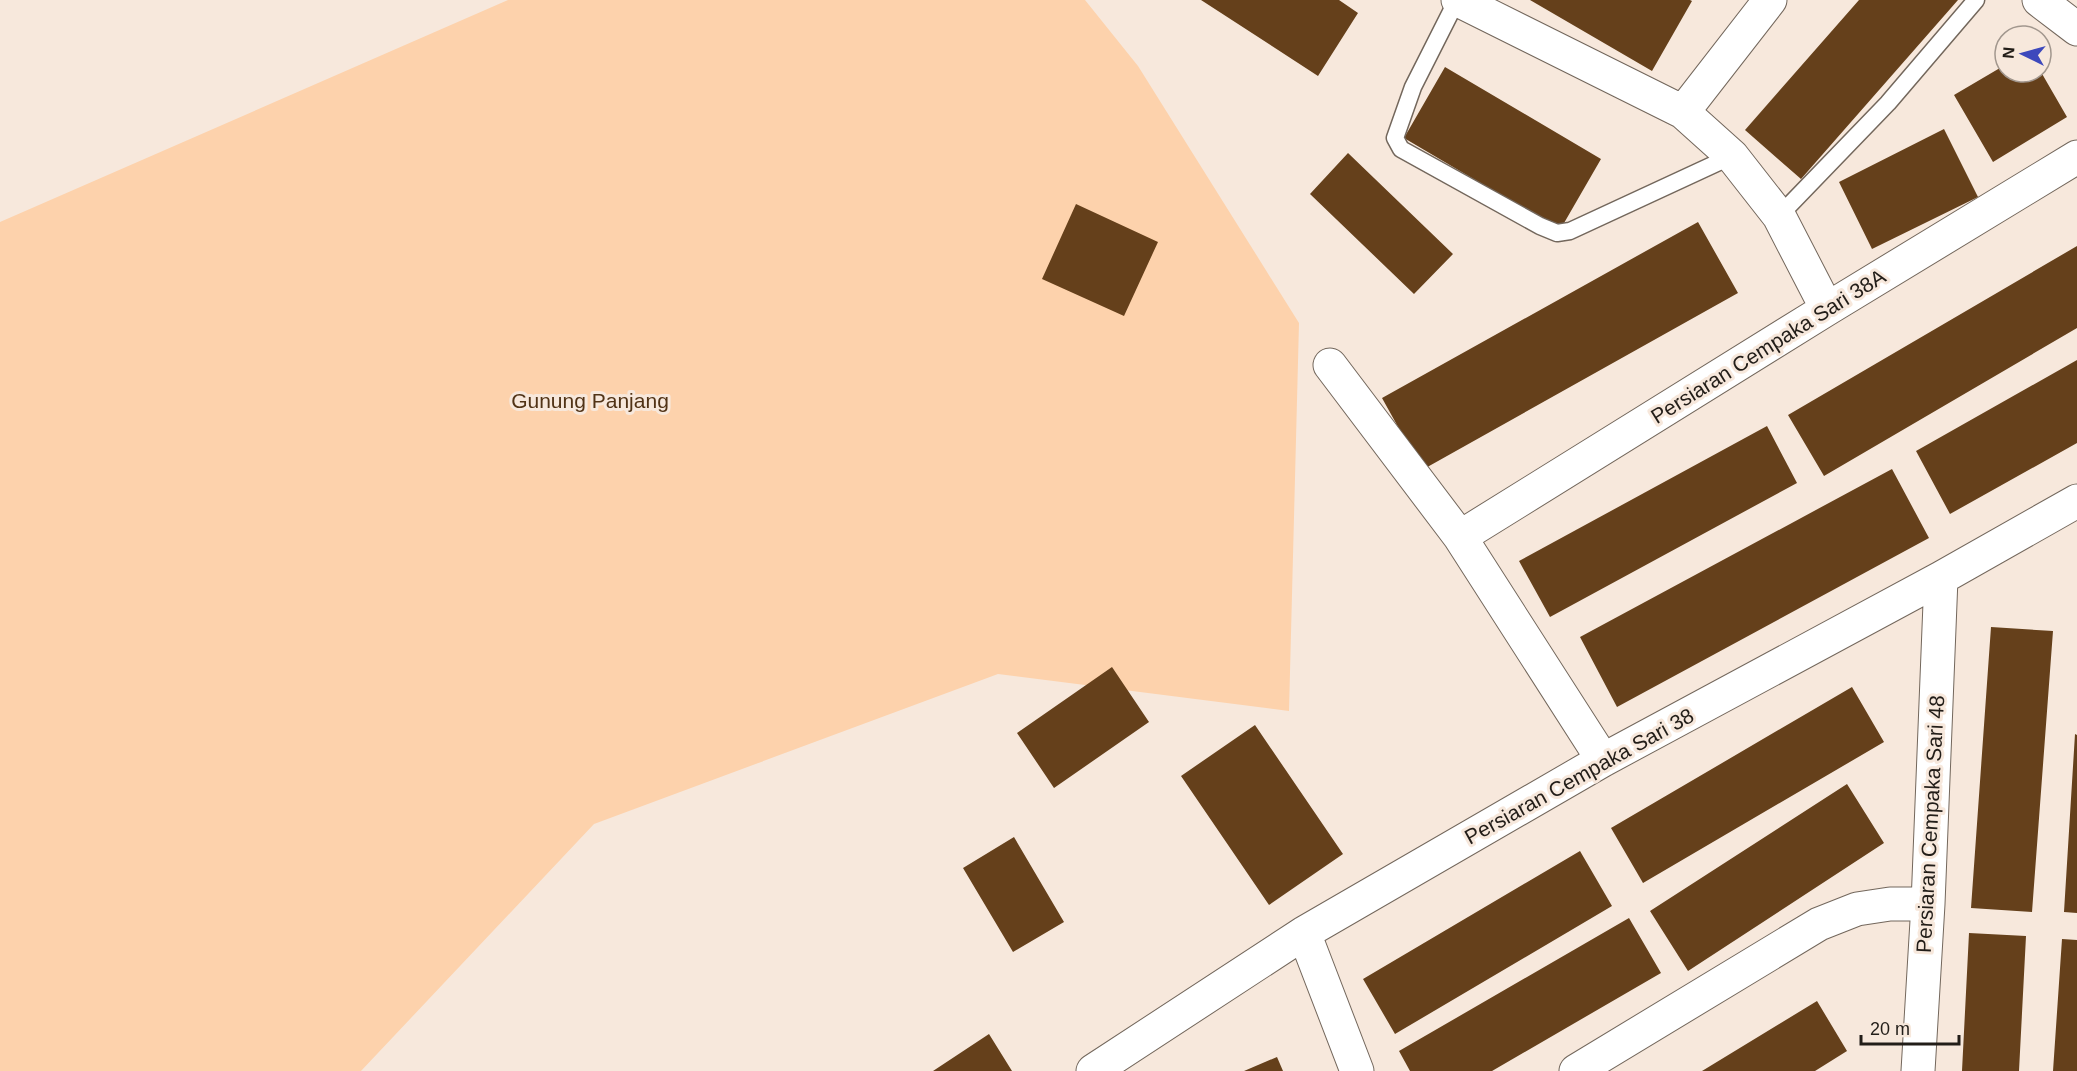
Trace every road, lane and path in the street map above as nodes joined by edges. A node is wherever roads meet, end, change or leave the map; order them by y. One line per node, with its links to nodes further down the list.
1 (1457, 0): 6 (street); 7 (lane)
2 (1976, 0): 9 (lane)
3 (2039, 0): 5 (street)
4 (1762, 2): 6 (street)
5 (2077, 28)
6 (1683, 112): 7 (street)
7 (1732, 156): 9 (street)
8 (2077, 157): 10 (street, Persiaran Cempaka Sari 38A)
9 (1779, 216): 10 (street)
10 (1827, 309): 13 (street, Persiaran Cempaka Sari 38A)
11 (1330, 365): 13 (street)
12 (2077, 501): 14 (street, Persiaran Cempaka Sari 38)
13 (1460, 537): 15 (street)
14 (1941, 578): 15 (street, Persiaran Cempaka Sari 38); 16 (street, Persiaran Cempaka Sari 48)
15 (1603, 760): 17 (street, Persiaran Cempaka Sari 38)
16 (1928, 904): 20 (street); 21 (street, Persiaran Cempaka Sari 48)
17 (1304, 933): 18 (street, Persiaran Cempaka Sari 38); 19 (street)
18 (1094, 1071)
19 (1357, 1071)
20 (1576, 1071)
21 (1918, 1071)

